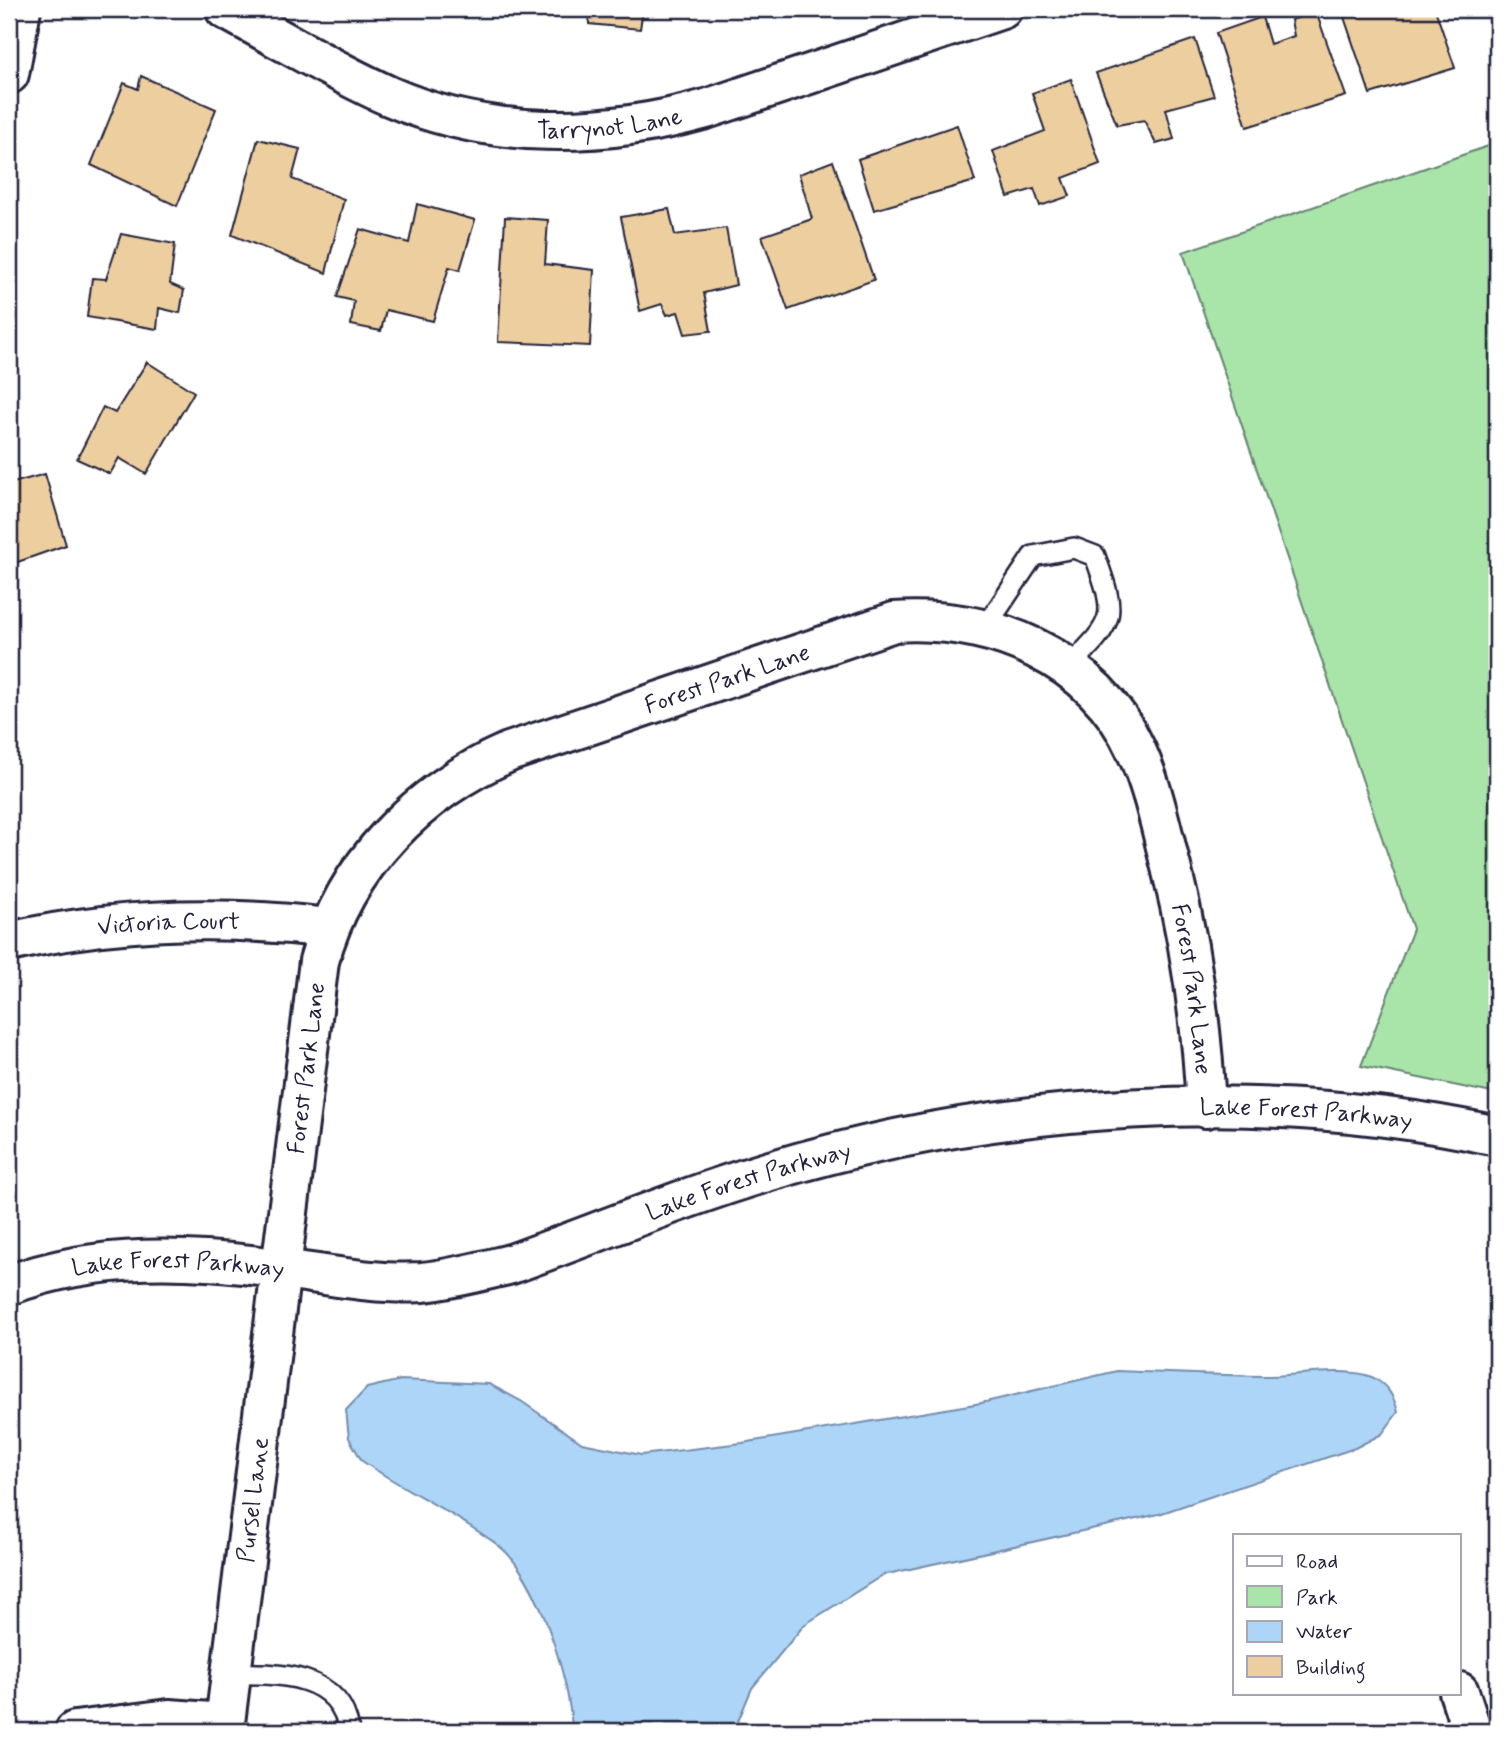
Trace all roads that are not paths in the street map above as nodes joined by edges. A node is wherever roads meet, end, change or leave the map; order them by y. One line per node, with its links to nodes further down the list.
1 (21, 9): 4 (street)
2 (225, 9): 3 (street, Tarrynot Lane)
3 (1002, 9)
4 (9, 74)
5 (985, 628): 6 (street, Forest Park Lane); 6 (lane); 7 (street, Forest Park Lane)
6 (1068, 668): 9 (street, Forest Park Lane)
7 (328, 928): 8 (street, Victoria Court); 11 (street, Forest Park Lane)
8 (9, 942)
9 (1206, 1108): 10 (street, Lake Forest Parkway); 11 (street, Lake Forest Parkway)
10 (1497, 1136)
11 (280, 1269): 12 (street, Lake Forest Parkway); 13 (street, Pursel Lane)
12 (9, 1285)
13 (231, 1674): 15 (street, Pursel Lane); 17 (lane)
14 (1460, 1694): 18 (street)
15 (224, 1727): 16 (street)
16 (75, 1731)
17 (349, 1731)
18 (1472, 1731)

